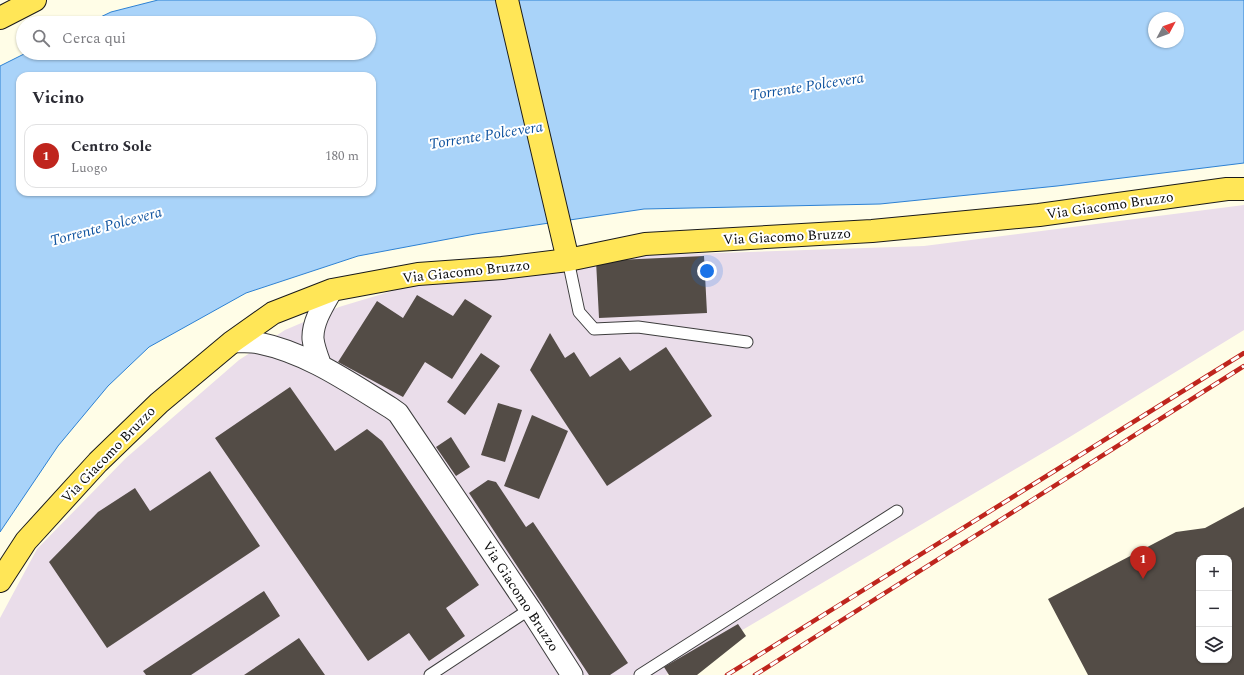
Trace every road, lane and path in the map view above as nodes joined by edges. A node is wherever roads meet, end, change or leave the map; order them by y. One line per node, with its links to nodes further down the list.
1 (35, 0): 3 (main road)
2 (507, 0): 5 (main road)
3 (0, 18)
4 (1244, 189): 5 (main road, Via Giacomo Bruzzo)
5 (568, 260): 6 (main road, Via Giacomo Bruzzo); 8 (lane)
6 (332, 290): 7 (main road, Via Giacomo Bruzzo); 9 (street)
7 (232, 342): 9 (street, Via Giacomo Bruzzo); 11 (main road, Via Giacomo Bruzzo)
8 (747, 342)
9 (321, 366): 12 (street, Via Giacomo Bruzzo)
10 (897, 511): 15 (lane)
11 (0, 581)
12 (530, 609): 13 (lane); 14 (street, Via Giacomo Bruzzo)
13 (430, 675)
14 (572, 675)
15 (640, 675)

